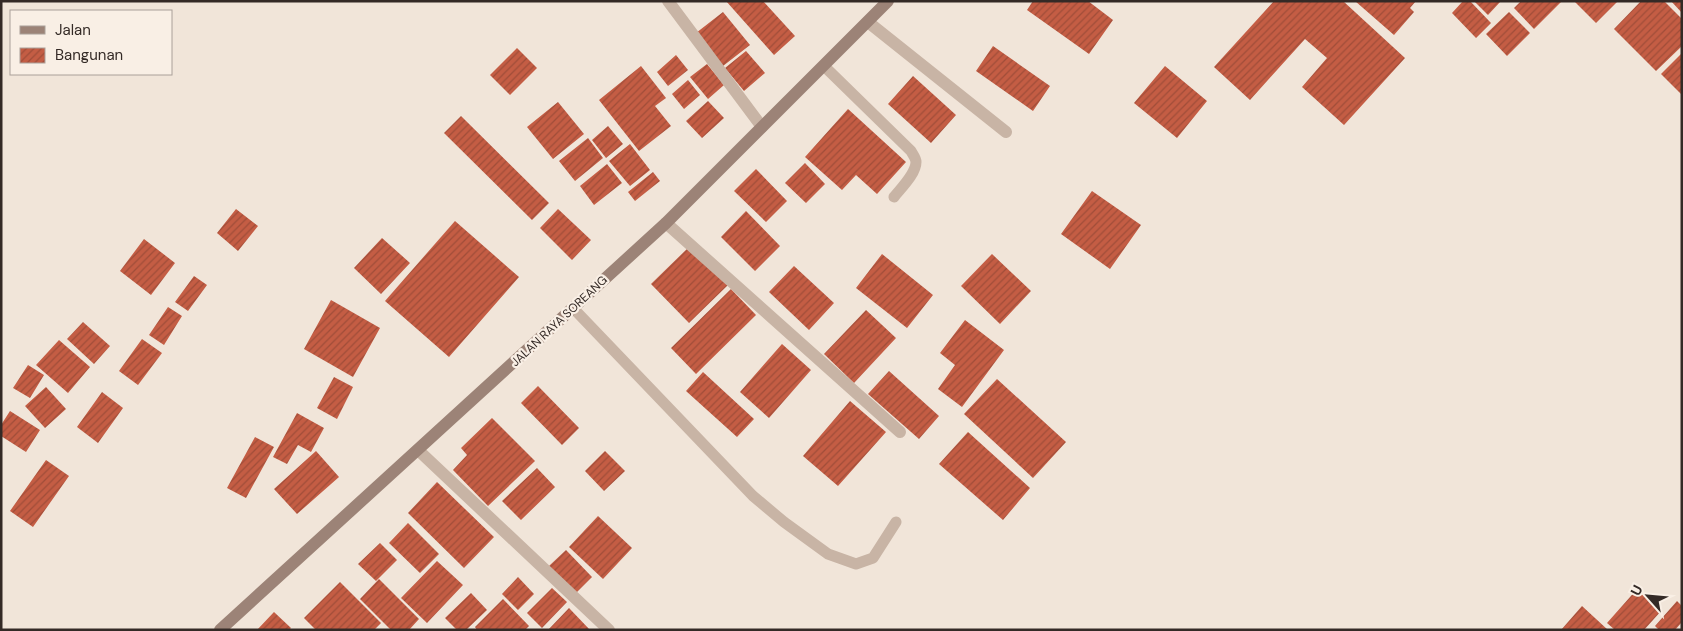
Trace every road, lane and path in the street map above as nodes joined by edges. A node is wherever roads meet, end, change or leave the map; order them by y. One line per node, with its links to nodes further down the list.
1 (668, 1): 5 (street)
2 (888, 1): 3 (main road, JALAN RAYA SOREANG)
3 (868, 22): 4 (main road, JALAN RAYA SOREANG); 6 (street)
4 (824, 66): 5 (main road, JALAN RAYA SOREANG); 7 (lane)
5 (762, 126): 8 (main road, JALAN RAYA SOREANG)
6 (1006, 132)
7 (894, 197)
8 (666, 223): 9 (main road, JALAN RAYA SOREANG); 10 (street)
9 (572, 308): 11 (main road, JALAN RAYA SOREANG); 12 (lane)
10 (900, 432)
11 (418, 450): 13 (main road, JALAN RAYA SOREANG); 14 (street)
12 (896, 522)
13 (220, 630)
14 (609, 630)

